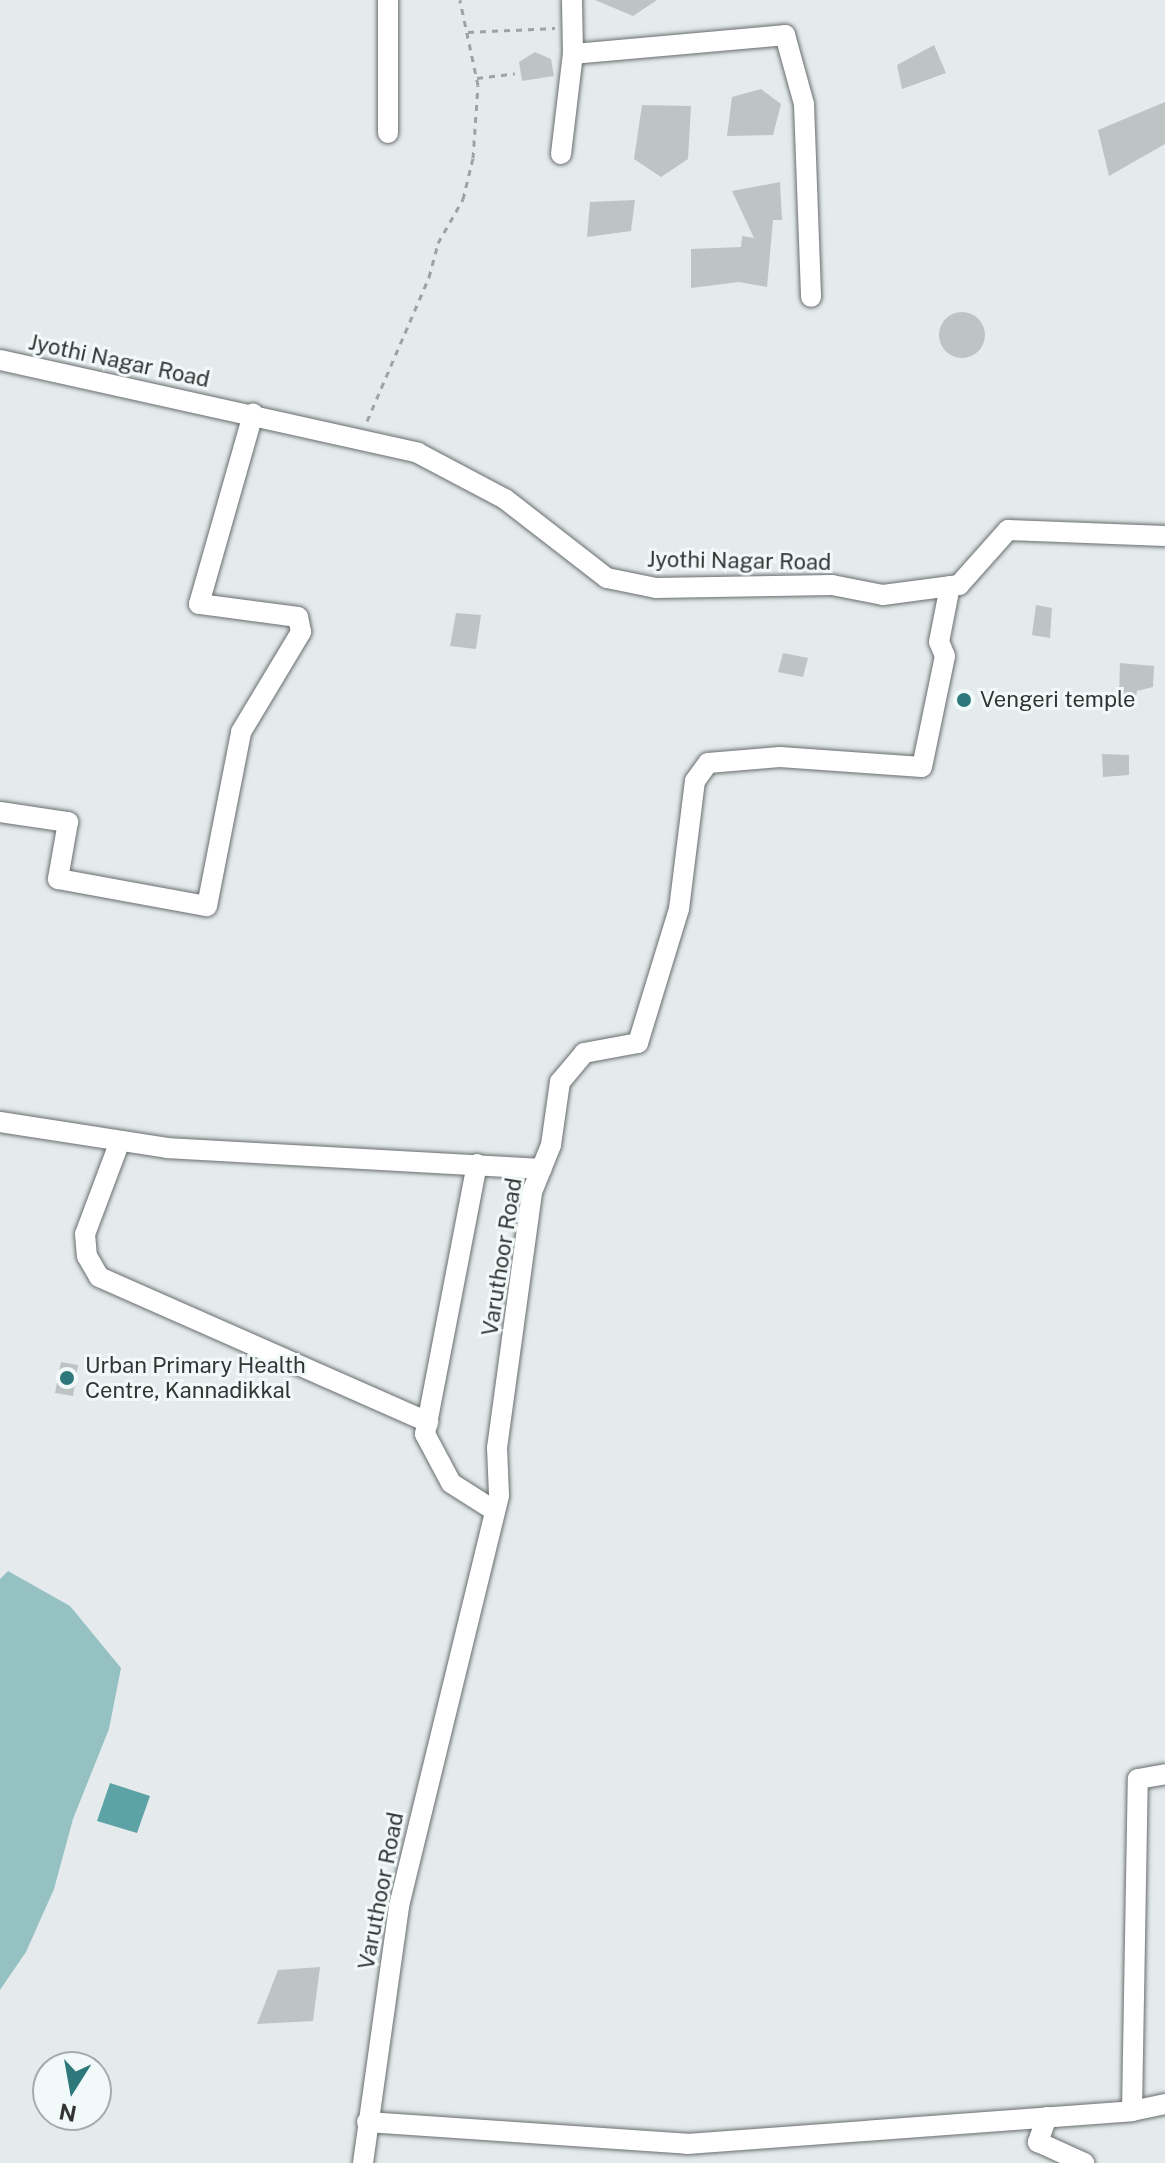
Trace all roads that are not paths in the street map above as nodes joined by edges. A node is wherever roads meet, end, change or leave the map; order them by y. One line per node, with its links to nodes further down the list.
1 (388, 0): 4 (street)
2 (572, 0): 3 (street)
3 (573, 54): 5 (street); 6 (street)
4 (388, 133)
5 (561, 154)
6 (811, 297)
7 (0, 360): 8 (street, Jyothi Nagar Road)
8 (253, 414): 10 (street, Jyothi Nagar Road); 11 (street)
9 (1165, 536): 10 (street)
10 (950, 586): 15 (street, Varuthoor Road)
11 (0, 812)
12 (0, 1122): 13 (street)
13 (120, 1141): 14 (street); 16 (street)
14 (477, 1164): 15 (street); 16 (street)
15 (541, 1169): 17 (street, Varuthoor Road)
16 (428, 1422): 17 (street)
17 (495, 1511): 22 (street, Varuthoor Road)
18 (1165, 1774): 20 (street)
19 (1165, 2104): 20 (street)
20 (1132, 2111): 21 (street)
21 (1047, 2117): 22 (street); 24 (street)
22 (367, 2122): 23 (street, Varuthoor Road)
23 (363, 2163)
24 (1084, 2163)

